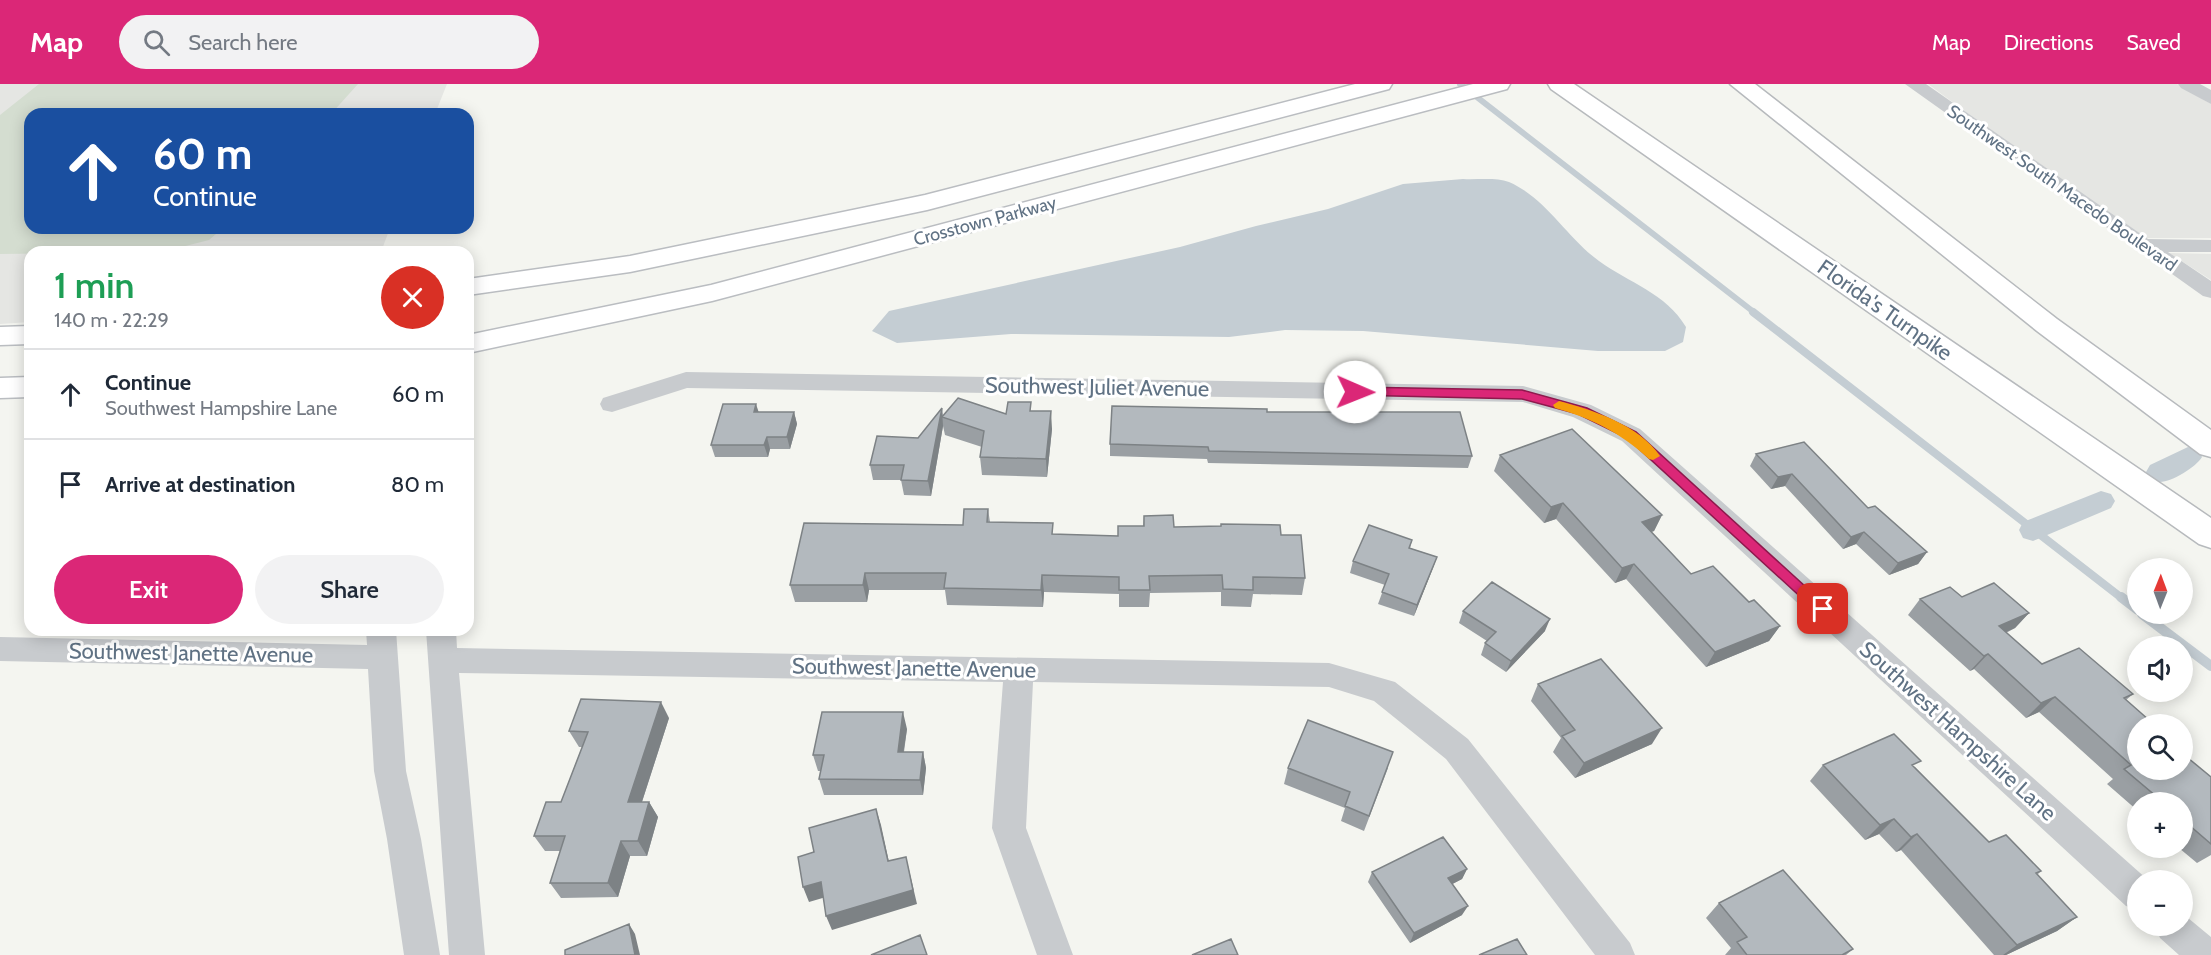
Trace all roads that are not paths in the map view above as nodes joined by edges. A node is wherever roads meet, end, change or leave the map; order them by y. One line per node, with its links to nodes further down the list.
1 (1381, 84): 10 (main road, Crosstown Parkway)
2 (1499, 84): 14 (main road, Crosstown Parkway)
3 (1559, 84): 20 (main road, Florida's Turnpike)
4 (1741, 84): 19 (main road)
5 (1914, 84): 8 (street, Southwest South Macedo Boulevard)
6 (2187, 84): 7 (street)
7 (2211, 98)
8 (2143, 245): 9 (street); 11 (street, Southwest South Macedo Boulevard)
9 (2211, 246)
10 (474, 286)
11 (2211, 291)
12 (24, 335): 13 (main road)
13 (0, 336)
14 (474, 343)
15 (24, 387): 16 (main road)
16 (0, 388)
17 (612, 404): 18 (street, Southwest Juliet Avenue)
18 (1582, 411): 25 (street, Southwest Hampshire Lane)
19 (2211, 446)
20 (2211, 535)
21 (381, 643): 23 (street, Southwest Janette Avenue); 27 (street)
22 (442, 645): 24 (street, Southwest Janette Avenue); 28 (street)
23 (0, 649)
24 (1019, 670): 29 (street); 30 (street, Southwest Janette Avenue)
25 (2127, 884)
26 (2183, 936): 31 (street)
27 (422, 955)
28 (467, 955)
29 (1055, 955)
30 (1617, 955)
31 (2205, 955)

